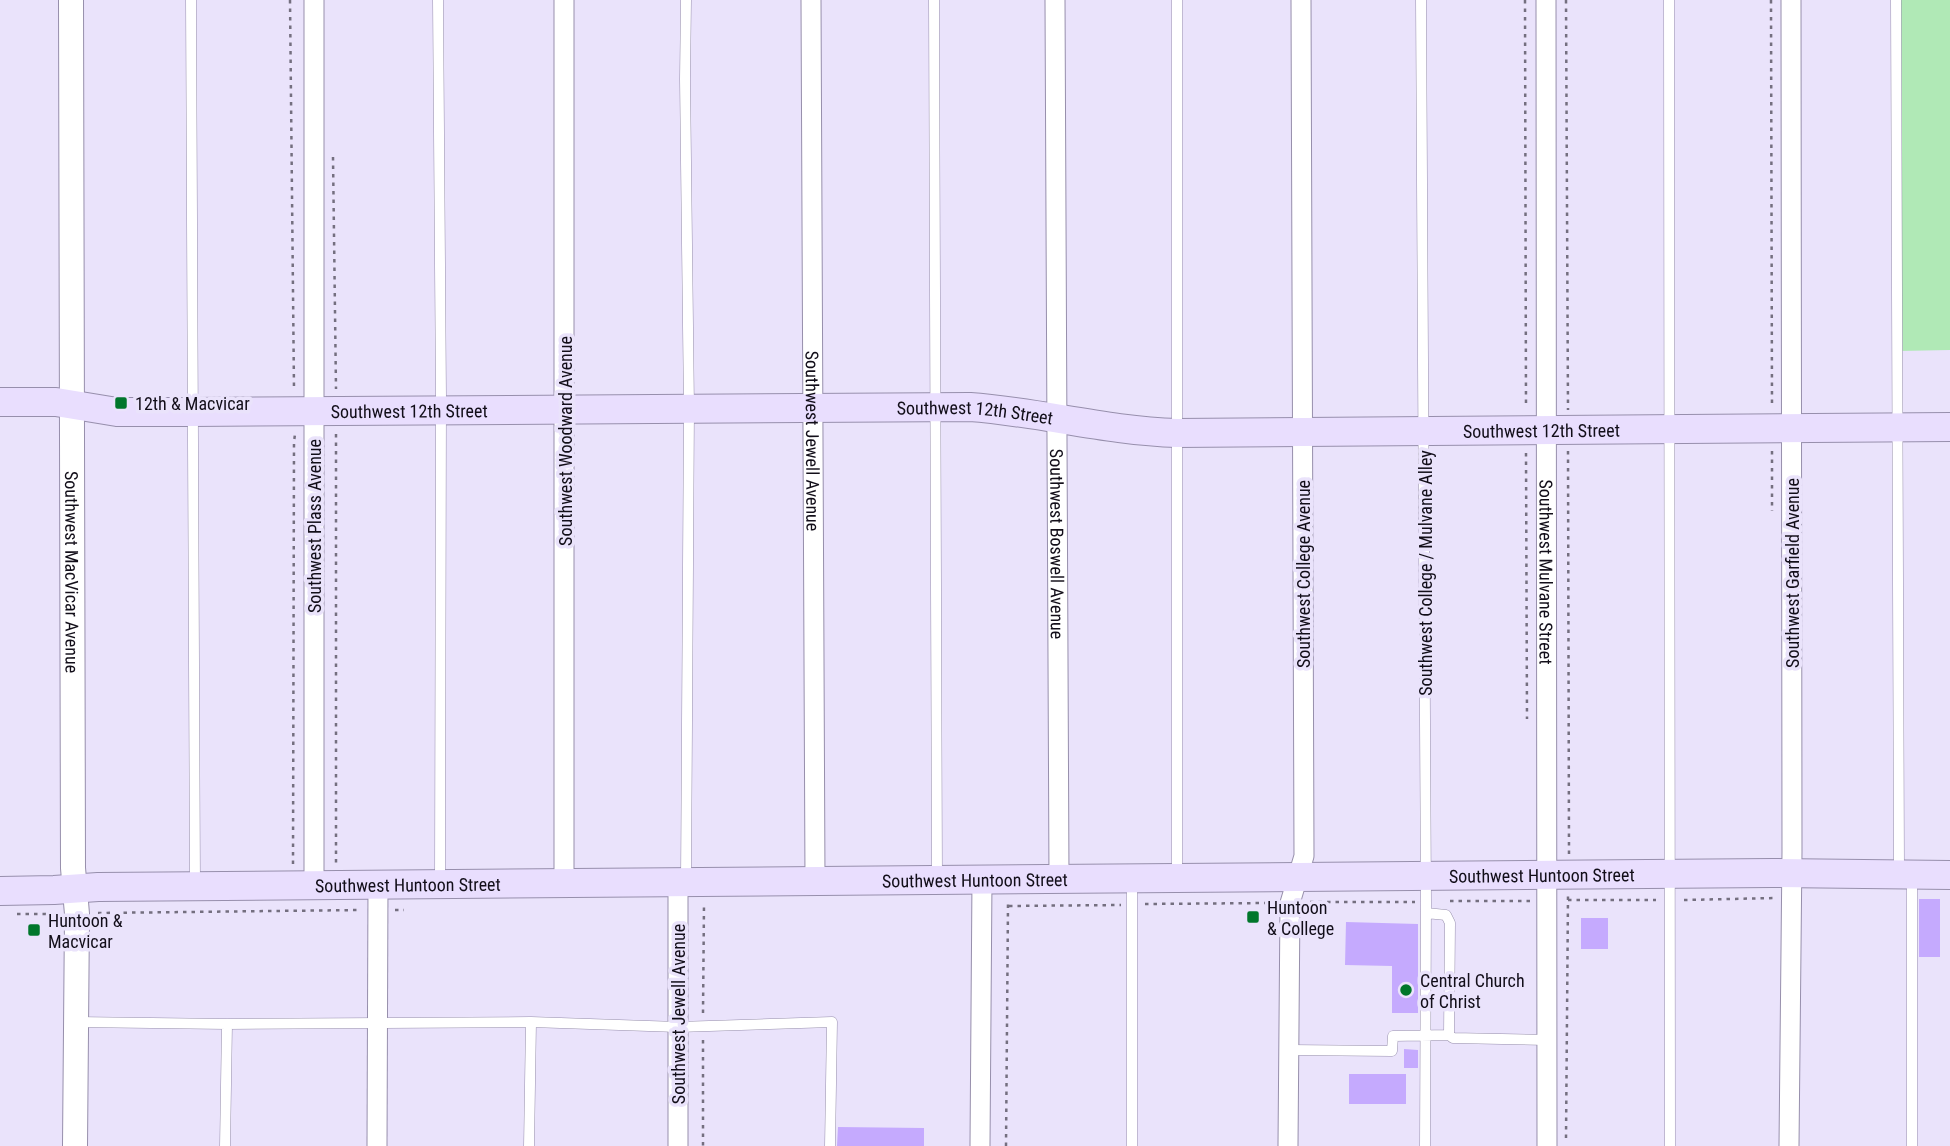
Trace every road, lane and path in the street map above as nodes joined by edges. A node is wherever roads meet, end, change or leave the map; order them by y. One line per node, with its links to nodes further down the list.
1 (71, 0): 21 (street, Southwest MacVicar Avenue)
2 (191, 0): 28 (lane)
3 (314, 0): 27 (street, Southwest Plass Avenue)
4 (438, 0): 26 (lane)
5 (564, 0): 25 (street, Southwest Woodward Avenue)
6 (686, 0): 24 (lane)
7 (811, 0): 22 (street, Southwest Jewell Avenue)
8 (934, 0): 23 (lane)
9 (1055, 0): 29 (street, Southwest Boswell Avenue)
10 (1177, 0): 36 (lane)
11 (1301, 0): 37 (street, Southwest College Avenue)
12 (1421, 0): 35 (lane, Southwest College / Mulvane Alley)
13 (1525, 0): 34 (path)
14 (1546, 0): 34 (street, Southwest Mulvane Street)
15 (1566, 0): 34 (path)
16 (1669, 0): 33 (lane)
17 (1771, 0): 32 (path)
18 (1791, 0): 32 (street, Southwest Garfield Avenue)
19 (1896, 0): 30 (lane)
20 (0, 401): 21 (main road, Southwest 12th Street)
21 (71, 404): 28 (main road, Southwest 12th Street); 59 (street, Southwest MacVicar Avenue)
22 (812, 407): 23 (main road, Southwest 12th Street); 24 (main road, Southwest 12th Street); 48 (street, Southwest Jewell Avenue)
23 (935, 407): 29 (main road, Southwest 12th Street); 49 (lane)
24 (689, 408): 25 (main road, Southwest 12th Street); 50 (lane)
25 (565, 409): 26 (main road, Southwest 12th Street); 52 (street, Southwest Woodward Avenue)
26 (441, 410): 27 (main road, Southwest 12th Street); 51 (lane)
27 (314, 411): 28 (main road, Southwest 12th Street); 53 (street, Southwest Plass Avenue)
28 (191, 412): 54 (lane)
29 (1056, 418): 36 (main road, Southwest 12th Street); 47 (street, Southwest Boswell Avenue)
30 (1897, 427): 31 (main road, Southwest 12th Street); 32 (main road, Southwest 12th Street); 42 (lane)
31 (1950, 427)
32 (1782, 428): 33 (main road, Southwest 12th Street); 38 (path); 41 (street, Southwest Garfield Avenue)
33 (1670, 429): 34 (main road, Southwest 12th Street); 40 (lane)
34 (1547, 430): 35 (main road, Southwest 12th Street); 39 (path); 44 (street, Southwest Mulvane Street); 44 (path)
35 (1424, 432): 37 (main road, Southwest 12th Street); 45 (lane, Southwest College / Mulvane Alley)
36 (1177, 433): 37 (main road, Southwest 12th Street); 46 (lane)
37 (1302, 433): 56 (street, Southwest College Avenue)
38 (1772, 509)
39 (1527, 731)
40 (1670, 874): 41 (main road, Southwest Huntoon Street); 44 (main road, Southwest Huntoon Street); 85 (lane)
41 (1791, 874): 42 (main road, Southwest Huntoon Street); 86 (street, Southwest Garfield Avenue)
42 (1905, 874): 43 (main road, Southwest Huntoon Street); 87 (lane)
43 (1950, 874)
44 (1558, 875): 45 (main road, Southwest Huntoon Street); 70 (street, Southwest Mulvane Street); 84 (path)
45 (1426, 876): 56 (main road, Southwest Huntoon Street); 62 (lane, Southwest College / Mulvane Alley)
46 (1177, 878): 56 (main road, Southwest Huntoon Street); 57 (main road, Southwest Huntoon Street)
47 (1059, 879): 55 (main road, Southwest Huntoon Street); 57 (main road, Southwest Huntoon Street)
48 (815, 880): 49 (main road, Southwest Huntoon Street); 50 (main road, Southwest Huntoon Street)
49 (937, 880): 55 (main road, Southwest Huntoon Street)
50 (682, 881): 52 (main road, Southwest Huntoon Street); 67 (street, Southwest Jewell Avenue)
51 (440, 883): 52 (main road, Southwest Huntoon Street); 58 (main road, Southwest Huntoon Street)
52 (564, 883)
53 (314, 884): 54 (main road, Southwest Huntoon Street); 58 (main road, Southwest Huntoon Street)
54 (195, 886): 59 (main road, Southwest Huntoon Street)
55 (1000, 888): 57 (path); 78 (street); 79 (path)
56 (1294, 890): 57 (path); 71 (street, Southwest College Avenue)
57 (1132, 891): 80 (lane)
58 (378, 897): 59 (path); 61 (path); 65 (street)
59 (76, 901): 60 (main road, Southwest Huntoon Street); 60 (path); 63 (street, Southwest MacVicar Avenue)
60 (7, 903)
61 (404, 910)
62 (1426, 913): 68 (lane); 69 (lane, Southwest College / Mulvane Alley)
63 (76, 1022): 66 (lane); 72 (street, Southwest MacVicar Avenue)
64 (531, 1022): 65 (lane); 67 (lane); 75 (lane)
65 (378, 1023): 66 (lane); 74 (street)
66 (227, 1024): 73 (lane)
67 (678, 1027): 76 (street, Southwest Jewell Avenue); 77 (lane)
68 (1449, 1035): 69 (lane); 70 (lane)
69 (1425, 1036): 71 (lane); 82 (lane, Southwest College / Mulvane Alley)
70 (1547, 1040): 83 (street, Southwest Mulvane Street)
71 (1289, 1050): 81 (street, Southwest College Avenue)
72 (75, 1146)
73 (225, 1146)
74 (377, 1146)
75 (529, 1146)
76 (678, 1146)
77 (830, 1146)
78 (980, 1146)
79 (1006, 1146)
80 (1132, 1146)
81 (1288, 1146)
82 (1425, 1146)
83 (1547, 1146)
84 (1566, 1146)
85 (1670, 1146)
86 (1790, 1146)
87 (1912, 1146)

